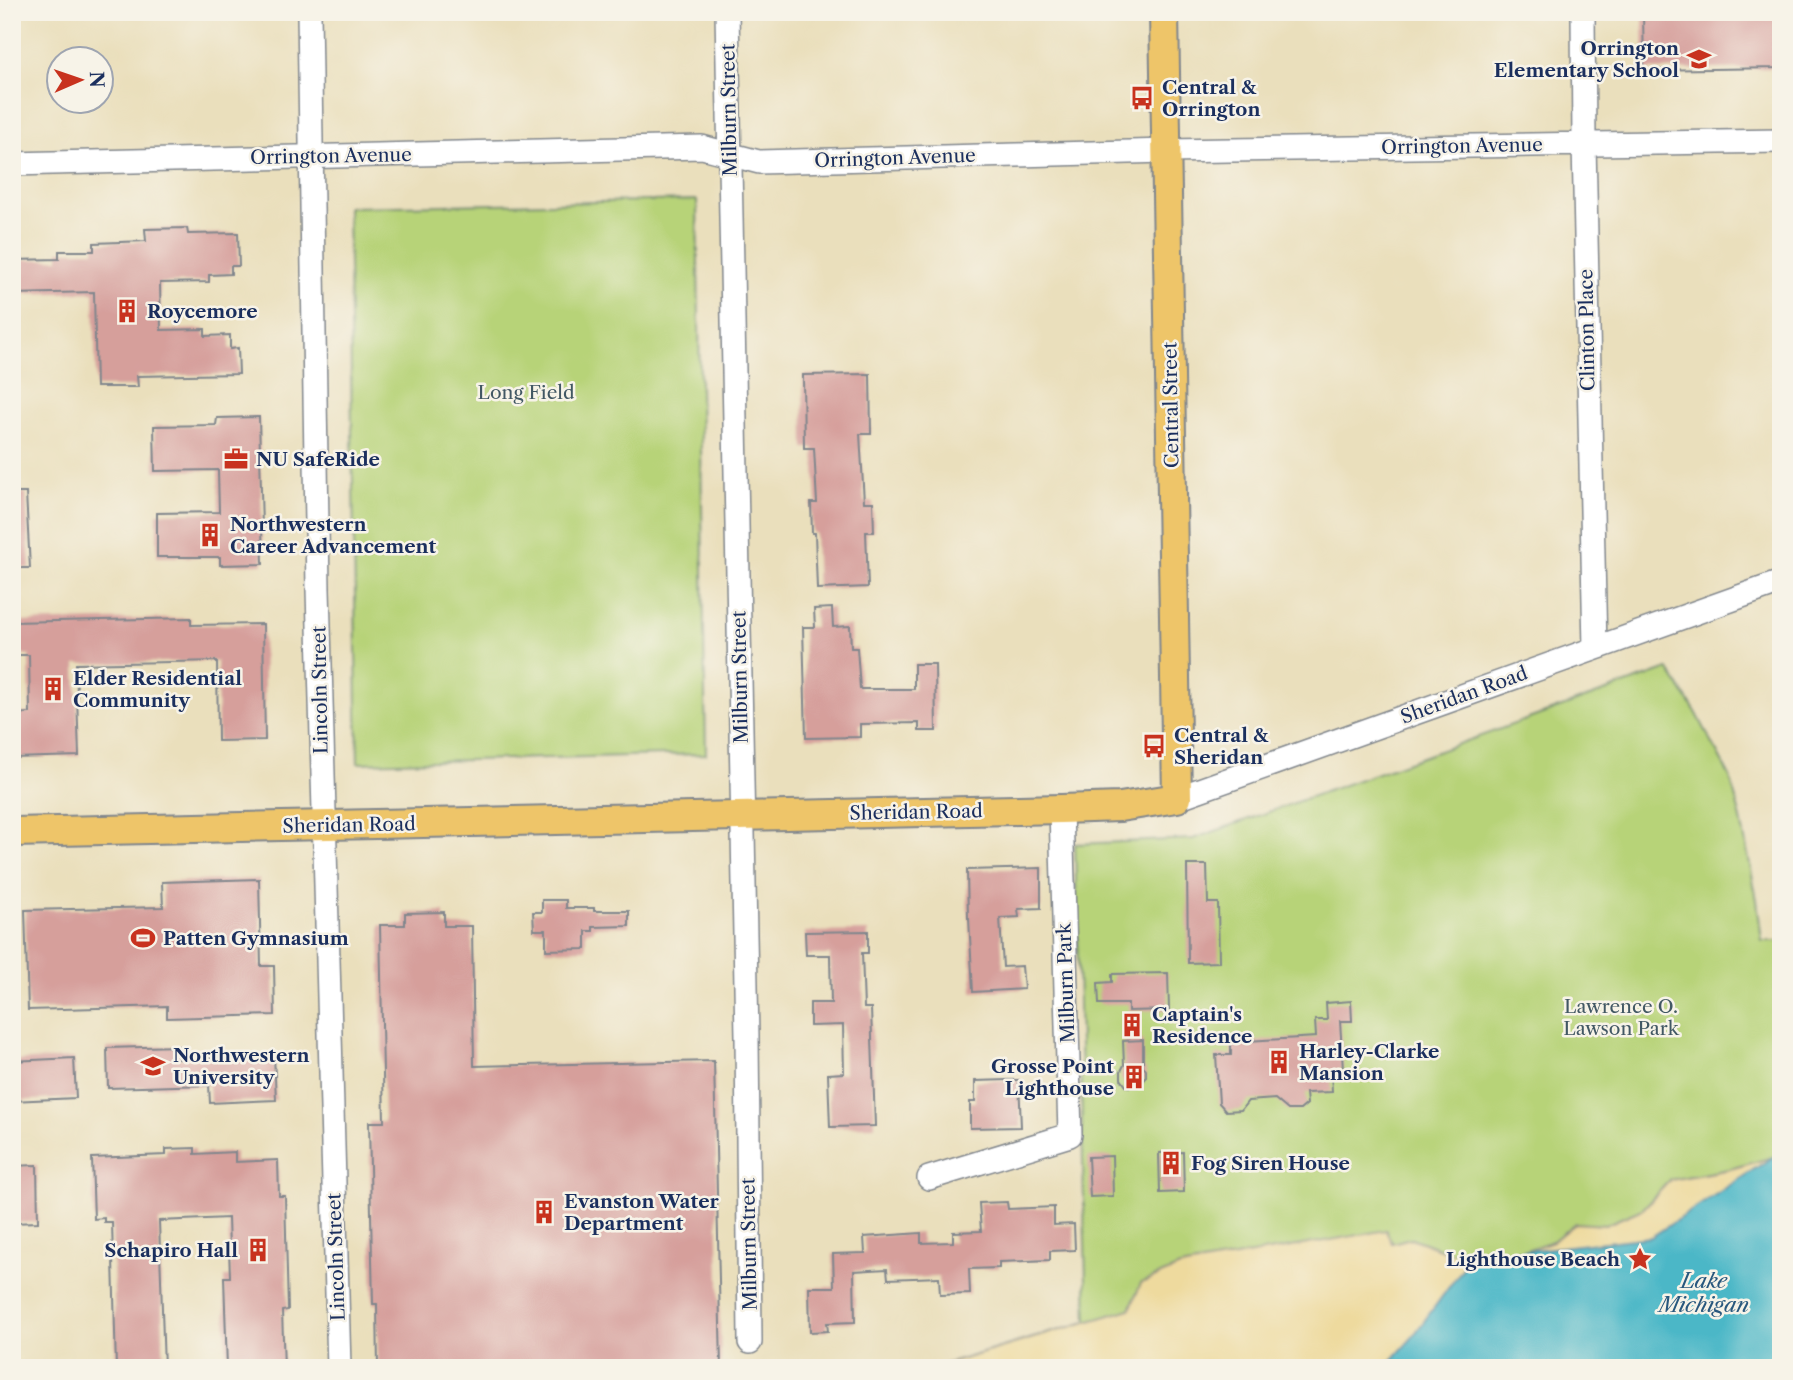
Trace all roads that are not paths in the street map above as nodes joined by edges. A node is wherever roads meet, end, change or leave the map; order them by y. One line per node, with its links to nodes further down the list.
1 (309, 12): 9 (street, Lincoln Street)
2 (727, 12): 8 (street, Milburn Street)
3 (1164, 12): 7 (main road, Central Street)
4 (1583, 12): 6 (street, Clinton Place)
5 (1781, 141): 6 (street, Orrington Avenue)
6 (1584, 144): 7 (street, Orrington Avenue); 12 (street, Clinton Place)
7 (1167, 150): 8 (street, Orrington Avenue); 13 (main road, Central Street)
8 (730, 155): 9 (street, Orrington Avenue); 15 (street, Milburn Street)
9 (310, 157): 10 (street, Orrington Avenue); 16 (street, Lincoln Street)
10 (12, 164)
11 (1781, 582): 12 (street, Sheridan Road)
12 (1595, 649): 13 (street, Sheridan Road)
13 (1177, 798): 14 (main road, Sheridan Road)
14 (1061, 809): 15 (main road, Sheridan Road); 18 (street, Milburn Park)
15 (743, 816): 16 (main road, Sheridan Road); 19 (street, Milburn Street)
16 (324, 825): 17 (main road, Sheridan Road); 20 (street, Lincoln Street)
17 (12, 832)
18 (929, 1178)
19 (750, 1342)
20 (339, 1368)

